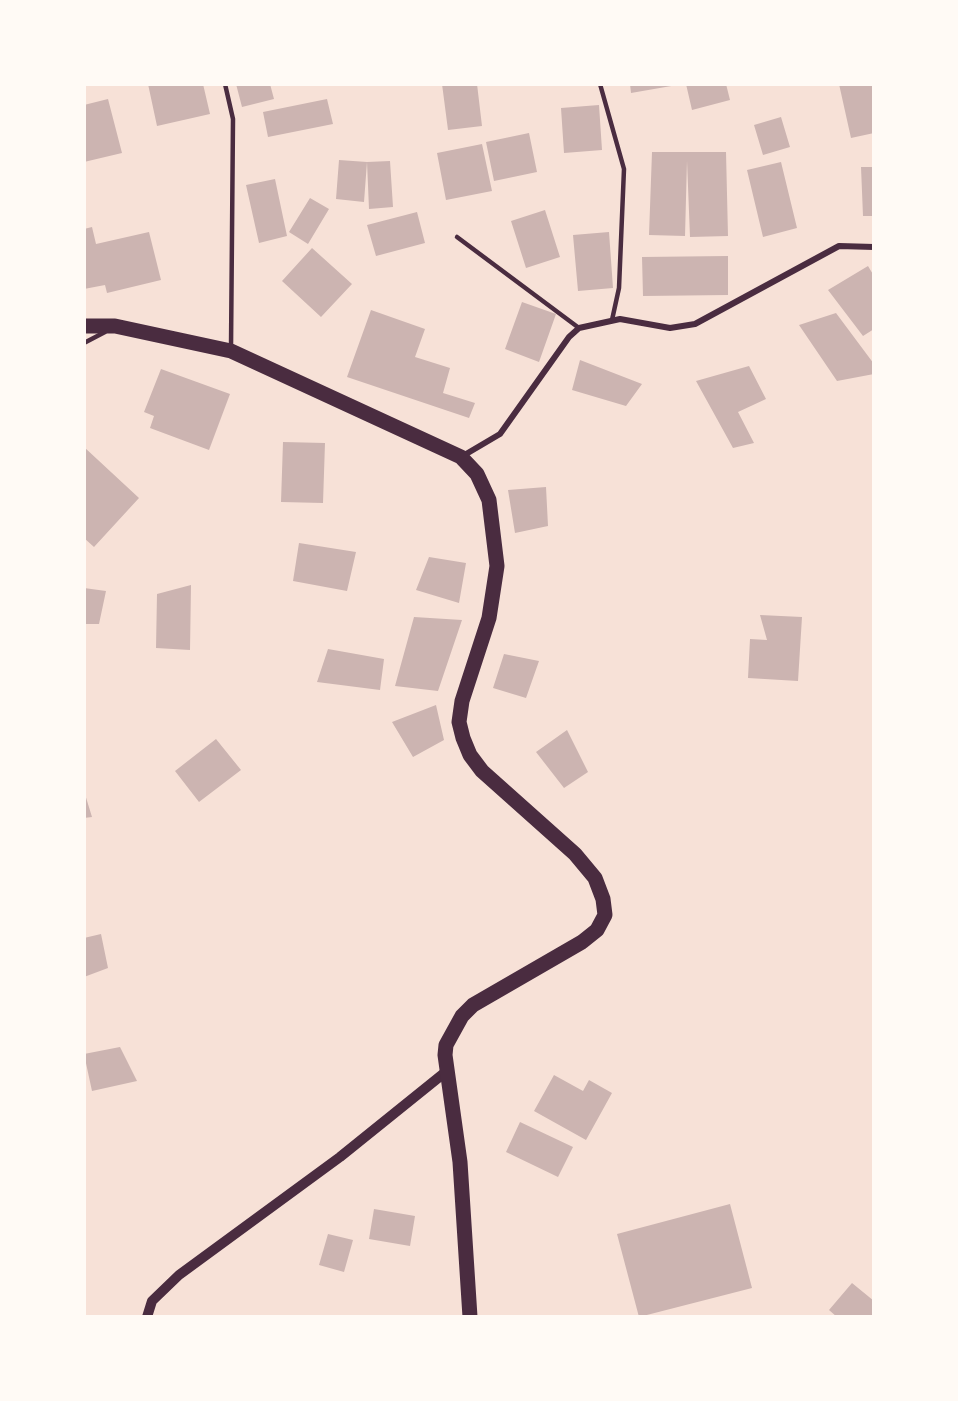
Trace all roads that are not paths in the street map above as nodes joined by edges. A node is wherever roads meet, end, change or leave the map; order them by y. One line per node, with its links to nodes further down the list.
1 (225, 84): 10 (lane)
2 (600, 84): 5 (lane)
3 (457, 237): 8 (lane)
4 (874, 247): 5 (street)
5 (612, 320): 8 (street)
6 (84, 326): 7 (main road)
7 (115, 326): 9 (lane); 10 (main road)
8 (579, 328): 11 (street)
9 (84, 343)
10 (231, 351): 11 (main road)
11 (461, 457): 12 (main road)
12 (448, 1070): 13 (street); 14 (main road)
13 (147, 1317)
14 (471, 1317)

